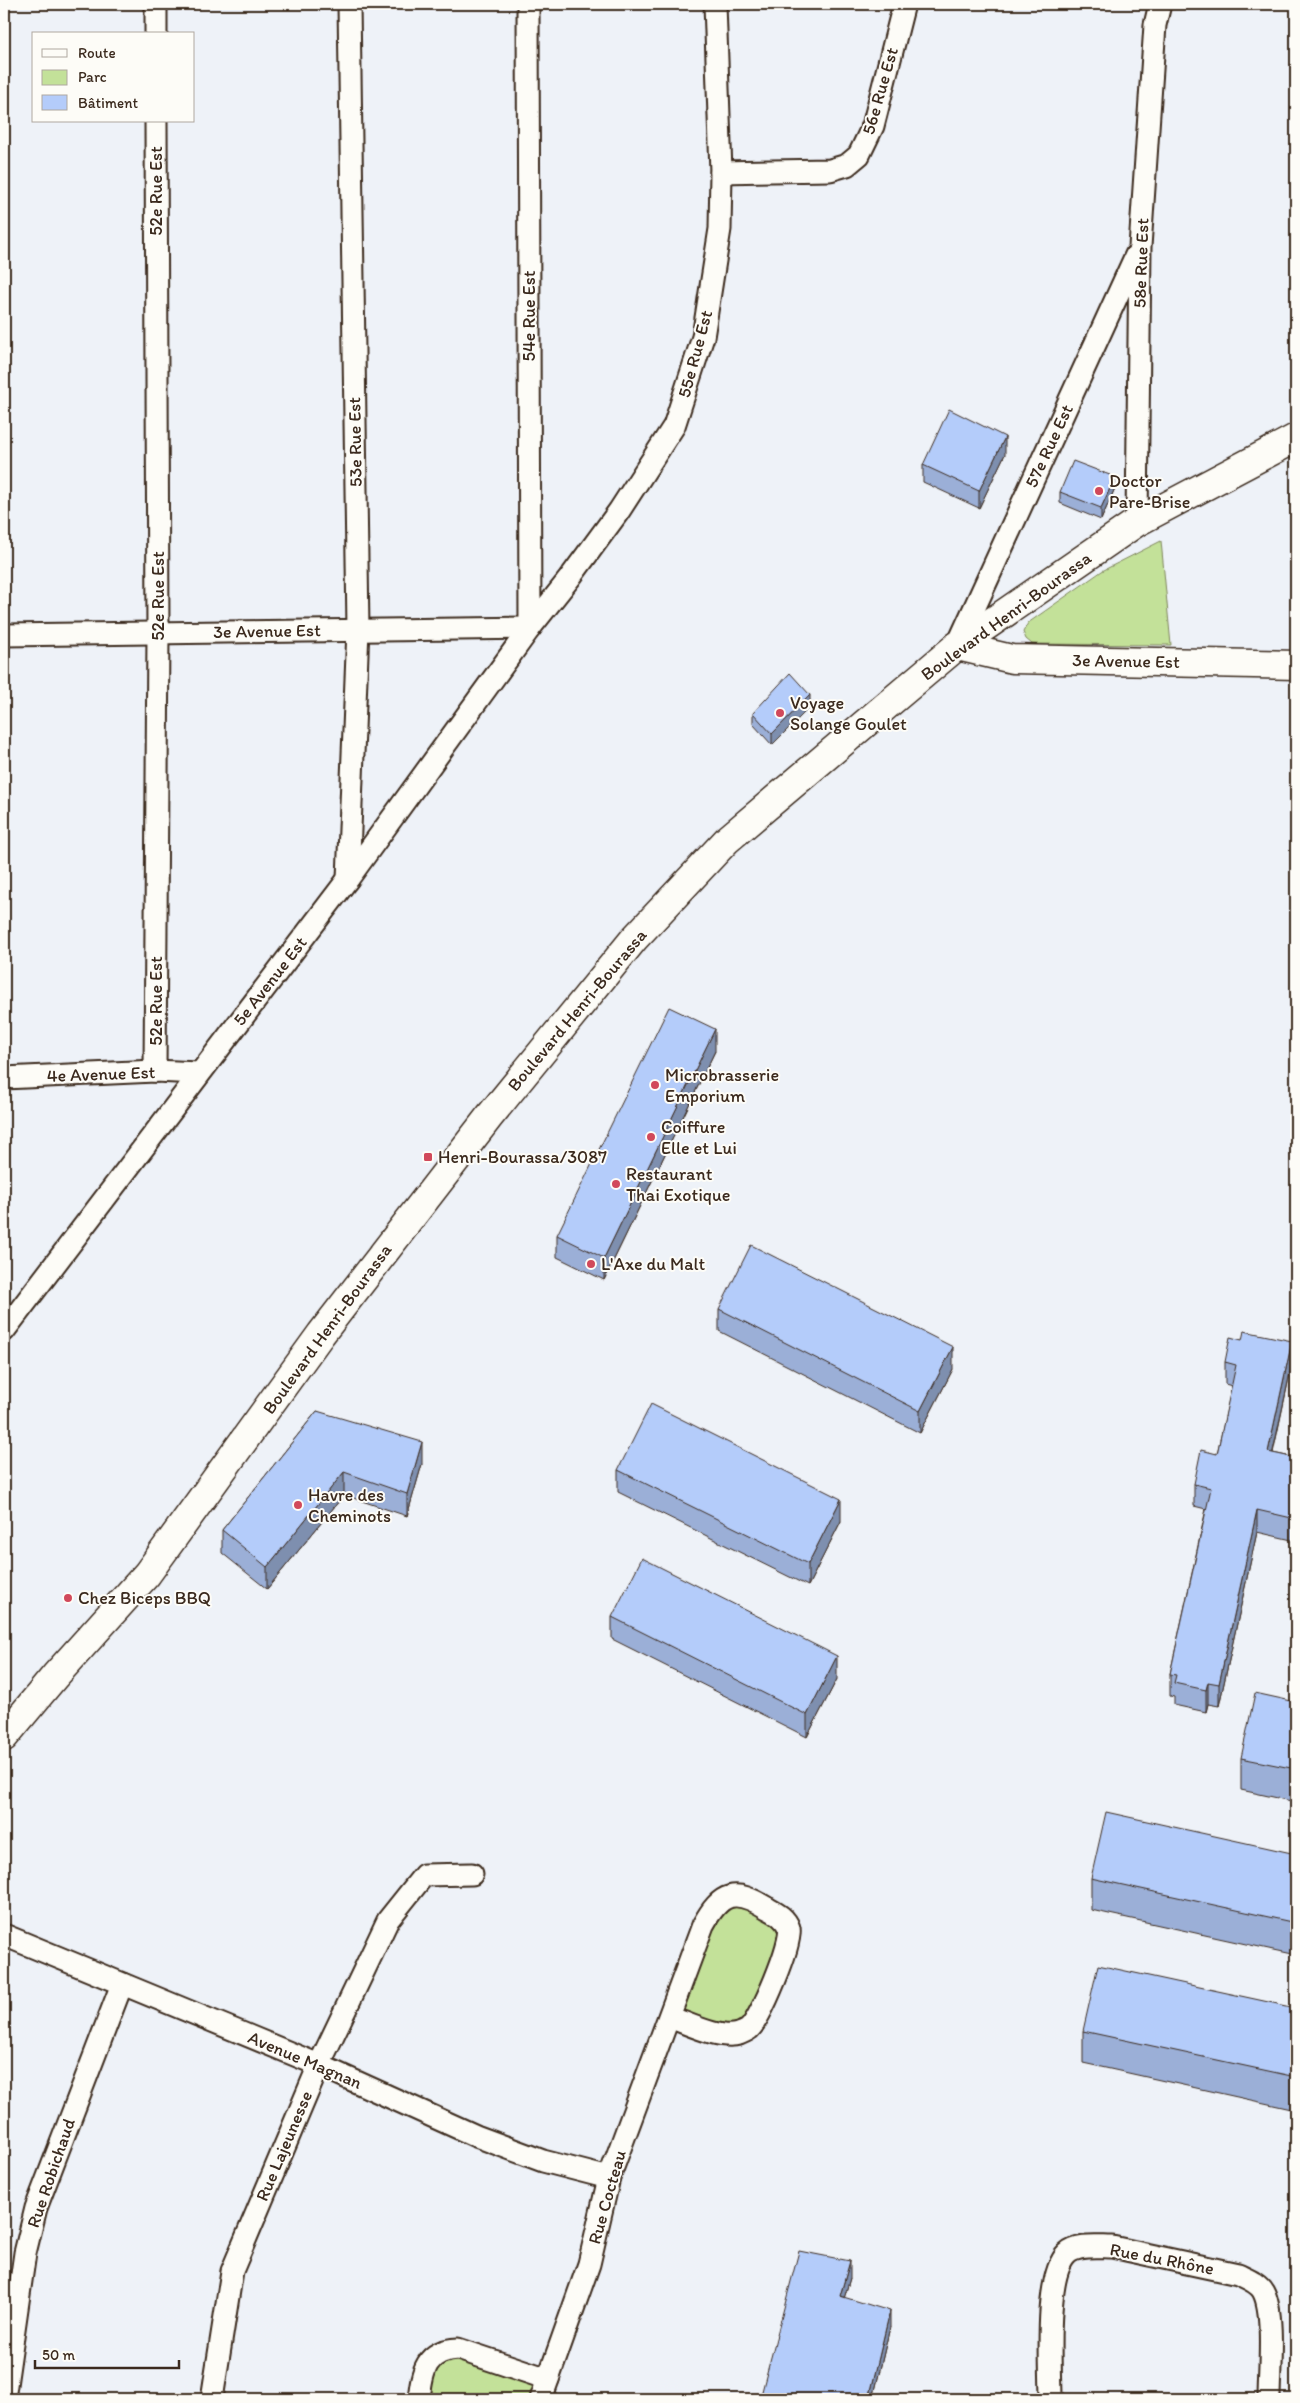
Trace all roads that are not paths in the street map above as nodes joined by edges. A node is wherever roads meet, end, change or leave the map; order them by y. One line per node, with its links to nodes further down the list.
1 (156, 4): 7 (street)
2 (349, 4): 14 (street, 53e Rue Est)
3 (528, 4): 13 (street, 54e Rue Est)
4 (715, 4): 9 (street, 55e Rue Est)
5 (904, 4): 9 (street, 56e Rue Est)
6 (1160, 4): 10 (street, 58e Rue Est)
7 (156, 32)
8 (156, 122): 15 (street, 52e Rue Est)
9 (721, 172): 13 (street, 55e Rue Est)
10 (1140, 247): 12 (street, 58e Rue Est); 17 (street, 57e Rue Est)
11 (1296, 438): 12 (main road, Boulevard Henri-Bourassa)
12 (1137, 522): 17 (main road, Boulevard Henri-Bourassa)
13 (530, 628): 14 (street, 3e Avenue Est); 19 (street, 5e Avenue Est)
14 (358, 629): 15 (street, 3e Avenue Est); 19 (street, 53e Rue Est)
15 (158, 634): 16 (street, 3e Avenue Est); 20 (street, 52e Rue Est)
16 (4, 635)
17 (957, 646): 18 (main road, 3e Avenue Est); 24 (main road, Boulevard Henri-Bourassa)
18 (1296, 666)
19 (348, 880): 21 (street, 5e Avenue Est)
20 (155, 1071): 21 (street, 4e Avenue Est); 22 (street, 4e Avenue Est)
21 (198, 1073): 23 (street, 5e Avenue Est)
22 (4, 1078)
23 (4, 1331)
24 (4, 1737)
25 (472, 1874): 29 (street, Rue Lajeunesse)
26 (4, 1935): 27 (street, Avenue Magnan)
27 (122, 1984): 29 (street, Avenue Magnan); 32 (street, Rue Robichaud)
28 (669, 2017): 28 (street, Rue Cocteau); 30 (street, Rue Cocteau)
29 (319, 2065): 30 (street, Avenue Magnan); 33 (street, Rue Lajeunesse)
30 (608, 2178): 31 (street, Rue Cocteau)
31 (548, 2379): 34 (street); 35 (street, Rue Cocteau)
32 (4, 2399)
33 (212, 2399)
34 (419, 2399)
35 (541, 2399)
36 (1050, 2399): 37 (street, Rue du Rhône)
37 (1269, 2399)

